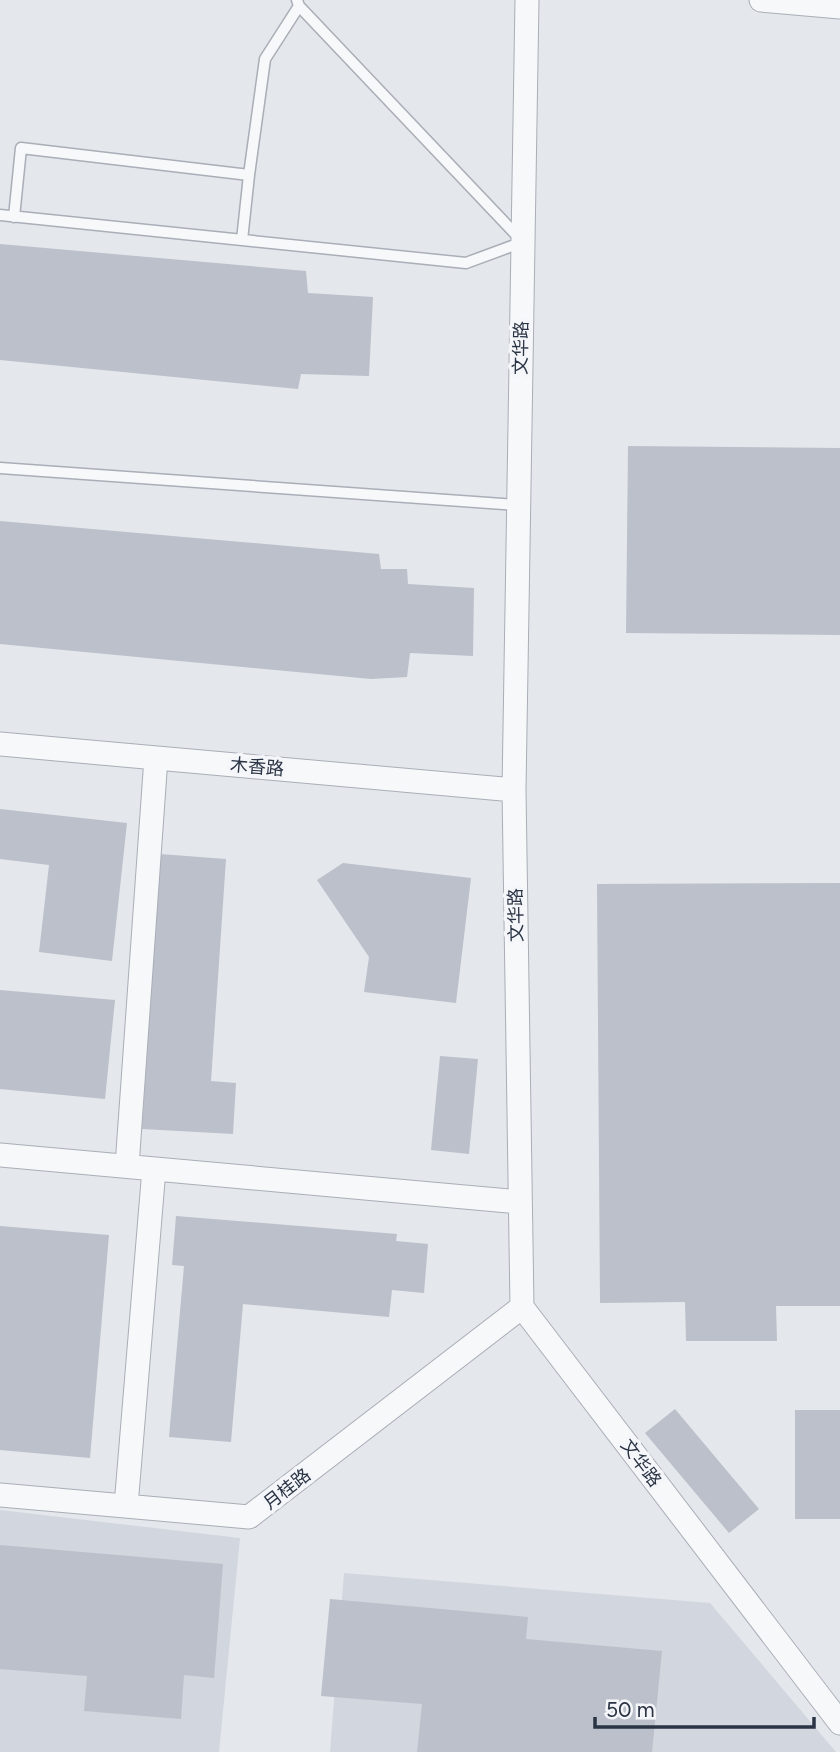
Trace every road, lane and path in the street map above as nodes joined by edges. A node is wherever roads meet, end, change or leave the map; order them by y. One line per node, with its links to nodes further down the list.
1 (527, 0): 9 (street, 文华路)
2 (761, 0): 4 (street)
3 (298, 3): 5 (lane); 9 (lane)
4 (840, 7)
5 (249, 175): 7 (lane); 8 (lane)
6 (0, 215): 7 (lane)
7 (14, 216): 8 (lane)
8 (242, 240): 9 (lane)
9 (523, 242): 11 (street, 文华路)
10 (0, 468): 11 (lane)
11 (518, 505): 14 (street, 文华路)
12 (0, 744): 13 (street, 木香路)
13 (156, 758): 14 (street, 木香路); 16 (street)
14 (514, 790): 18 (street, 文华路)
15 (0, 1155): 16 (street)
16 (127, 1166): 17 (street)
17 (154, 1169): 18 (street); 21 (street)
18 (520, 1202): 19 (street, 文华路)
19 (522, 1307): 21 (street, 月桂路); 22 (street, 文华路)
20 (0, 1495): 21 (street, 月桂路)
21 (126, 1506)
22 (840, 1723)

